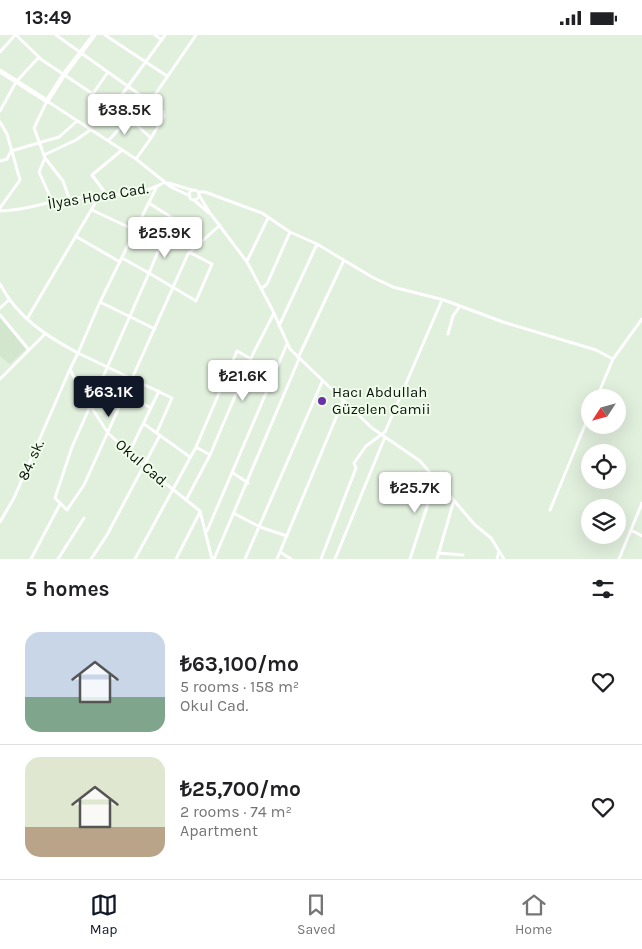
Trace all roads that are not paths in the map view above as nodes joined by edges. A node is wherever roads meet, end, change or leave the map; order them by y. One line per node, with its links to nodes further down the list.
1 (16, 35): 10 (street); 12 (street)
2 (56, 35): 11 (street)
3 (94, 35): 11 (street)
4 (105, 35): 13 (street)
5 (155, 35): 9 (street)
6 (165, 35): 9 (street)
7 (196, 35): 8 (street)
8 (193, 37): 17 (street)
9 (162, 40): 13 (street)
10 (0, 52)
11 (80, 53): 15 (street); 16 (street)
12 (39, 57): 16 (street); 18 (street)
13 (146, 62): 17 (street); 19 (street)
14 (0, 71): 18 (street)
15 (108, 72): 19 (street); 20 (street)
16 (63, 76): 20 (street); 21 (street)
17 (167, 76): 22 (street)
18 (16, 82): 21 (street); 24 (street)
19 (128, 87): 22 (street); 23 (street)
20 (92, 95): 23 (street)
21 (47, 101): 26 (street); 31 (street)
22 (150, 102): 29 (street)
23 (113, 107): 25 (street)
24 (0, 111)
25 (129, 118): 29 (street); 30 (street)
26 (77, 121): 28 (street); 31 (street)
27 (0, 122): 33 (street)
28 (90, 130): 30 (street); 34 (street)
29 (150, 138): 35 (street)
30 (108, 141): 32 (street)
31 (38, 143): 33 (street); 34 (street)
32 (122, 150): 35 (street); 42 (street)
33 (12, 151): 36 (street); 48 (street)
34 (45, 156): 44 (street); 46 (street)
35 (136, 159): 37 (street)
36 (0, 161)
37 (166, 182): 38 (street, İlyas Hoca Cad.); 39 (street); 43 (street)
38 (157, 186): 42 (street, İlyas Hoca Cad.); 47 (street)
39 (192, 190): 40 (street); 43 (street)
40 (199, 194): 45 (street); 50 (street); 51 (street)
41 (100, 195): 42 (street, İlyas Hoca Cad.); 44 (street, İlyas Hoca Cad.); 49 (street)
42 (106, 195)
43 (190, 196): 45 (street)
44 (69, 198): 46 (street, İlyas Hoca Cad.)
45 (194, 200): 50 (street)
46 (52, 201): 48 (street, İlyas Hoca Cad.)
47 (149, 203): 53 (street); 54 (street)
48 (0, 210)
49 (92, 210): 54 (street); 56 (street)
50 (210, 213): 52 (street)
51 (268, 218): 55 (street); 62 (street)
52 (220, 225): 58 (street); 62 (street)
53 (188, 228)
54 (137, 230): 59 (street); 63 (street)
55 (290, 232): 57 (street); 66 (street)
56 (76, 237): 61 (street); 75 (street)
57 (317, 244): 60 (street); 77 (street)
58 (189, 252): 65 (street); 65 (street)
59 (122, 257): 61 (street); 63 (street)
60 (344, 259): 68 (street); 85 (street)
61 (120, 262): 69 (street)
62 (247, 262): 66 (street)
63 (149, 273): 65 (street); 74 (street)
64 (0, 285): 67 (street)
65 (173, 288): 78 (street)
66 (261, 289): 72 (street)
67 (10, 299): 71 (street); 75 (street)
68 (442, 300): 70 (street); 102 (street)
69 (100, 302): 74 (street); 83 (street)
70 (460, 306): 79 (street); 86 (street)
71 (0, 308)
72 (274, 313): 77 (street); 84 (street)
73 (0, 315): 82 (street)
74 (130, 317): 78 (street); 87 (street)
75 (27, 319): 80 (street)
76 (642, 319): 86 (street)
77 (279, 326): 81 (street)
78 (155, 329): 89 (street)
79 (448, 333)
80 (44, 335): 82 (street); 83 (street)
81 (287, 343): 85 (street); 108 (street)
82 (29, 350): 90 (street)
83 (78, 353): 87 (street); 88 (street)
84 (251, 359): 103 (street); 105 (street)
85 (299, 359): 91 (street); 110 (street)
86 (613, 359): 92 (street)
87 (109, 366): 89 (street); 96 (street)
88 (70, 369): 96 (street, Okul Cad.); 120 (street, 84. sk.)
89 (133, 378): 93 (street); 94 (street)
90 (0, 379)
91 (322, 382): 95 (street); 121 (street)
92 (600, 389)
93 (159, 391): 97 (street); 100 (street)
94 (126, 395): 97 (street); 99 (street)
95 (343, 401): 102 (street); 125 (street)
96 (92, 407): 99 (street, Okul Cad.); 115 (street)
97 (151, 408): 98 (street)
98 (144, 424): 100 (street); 104 (street)
99 (108, 433): 104 (street, Okul Cad.); 115 (street)
100 (159, 434): 106 (street); 107 (street)
101 (581, 434): 117 (street)
102 (384, 436): 109 (street); 139 (street); 140 (street)
103 (196, 447): 105 (street); 106 (street)
104 (130, 453): 107 (street, Okul Cad.)
105 (210, 455): 113 (street)
106 (190, 457): 111 (street)
107 (145, 467): 111 (street, Okul Cad.); 132 (street)
108 (233, 473): 110 (street); 123 (street)
109 (436, 479): 112 (street); 141 (street)
110 (248, 483): 118 (street)
111 (173, 489): 113 (street, Okul Cad.); 133 (street)
112 (454, 499): 126 (street); 128 (street)
113 (186, 501): 116 (street, Okul Cad.)
114 (642, 503): 122 (street)
115 (60, 504): 130 (street)
116 (200, 511): 123 (street); 134 (street)
117 (550, 511)
118 (235, 514): 121 (street); 135 (street)
119 (84, 518): 131 (street)
120 (0, 522)
121 (260, 527): 125 (street); 136 (street)
122 (631, 530): 124 (street); 145 (street)
123 (207, 532): 135 (street)
124 (642, 536)
125 (287, 537): 127 (street)
126 (499, 551): 143 (street); 144 (street)
127 (280, 553): 137 (street); 138 (street)
128 (438, 553): 129 (street); 142 (street)
129 (463, 555)
130 (31, 559)
131 (58, 559)
132 (91, 559)
133 (135, 559)
134 (176, 559)
135 (213, 559)
136 (245, 559)
137 (277, 559)
138 (291, 559)
139 (321, 559)
140 (335, 559)
141 (410, 559)
142 (437, 559)
143 (497, 559)
144 (504, 559)
145 (619, 559)

